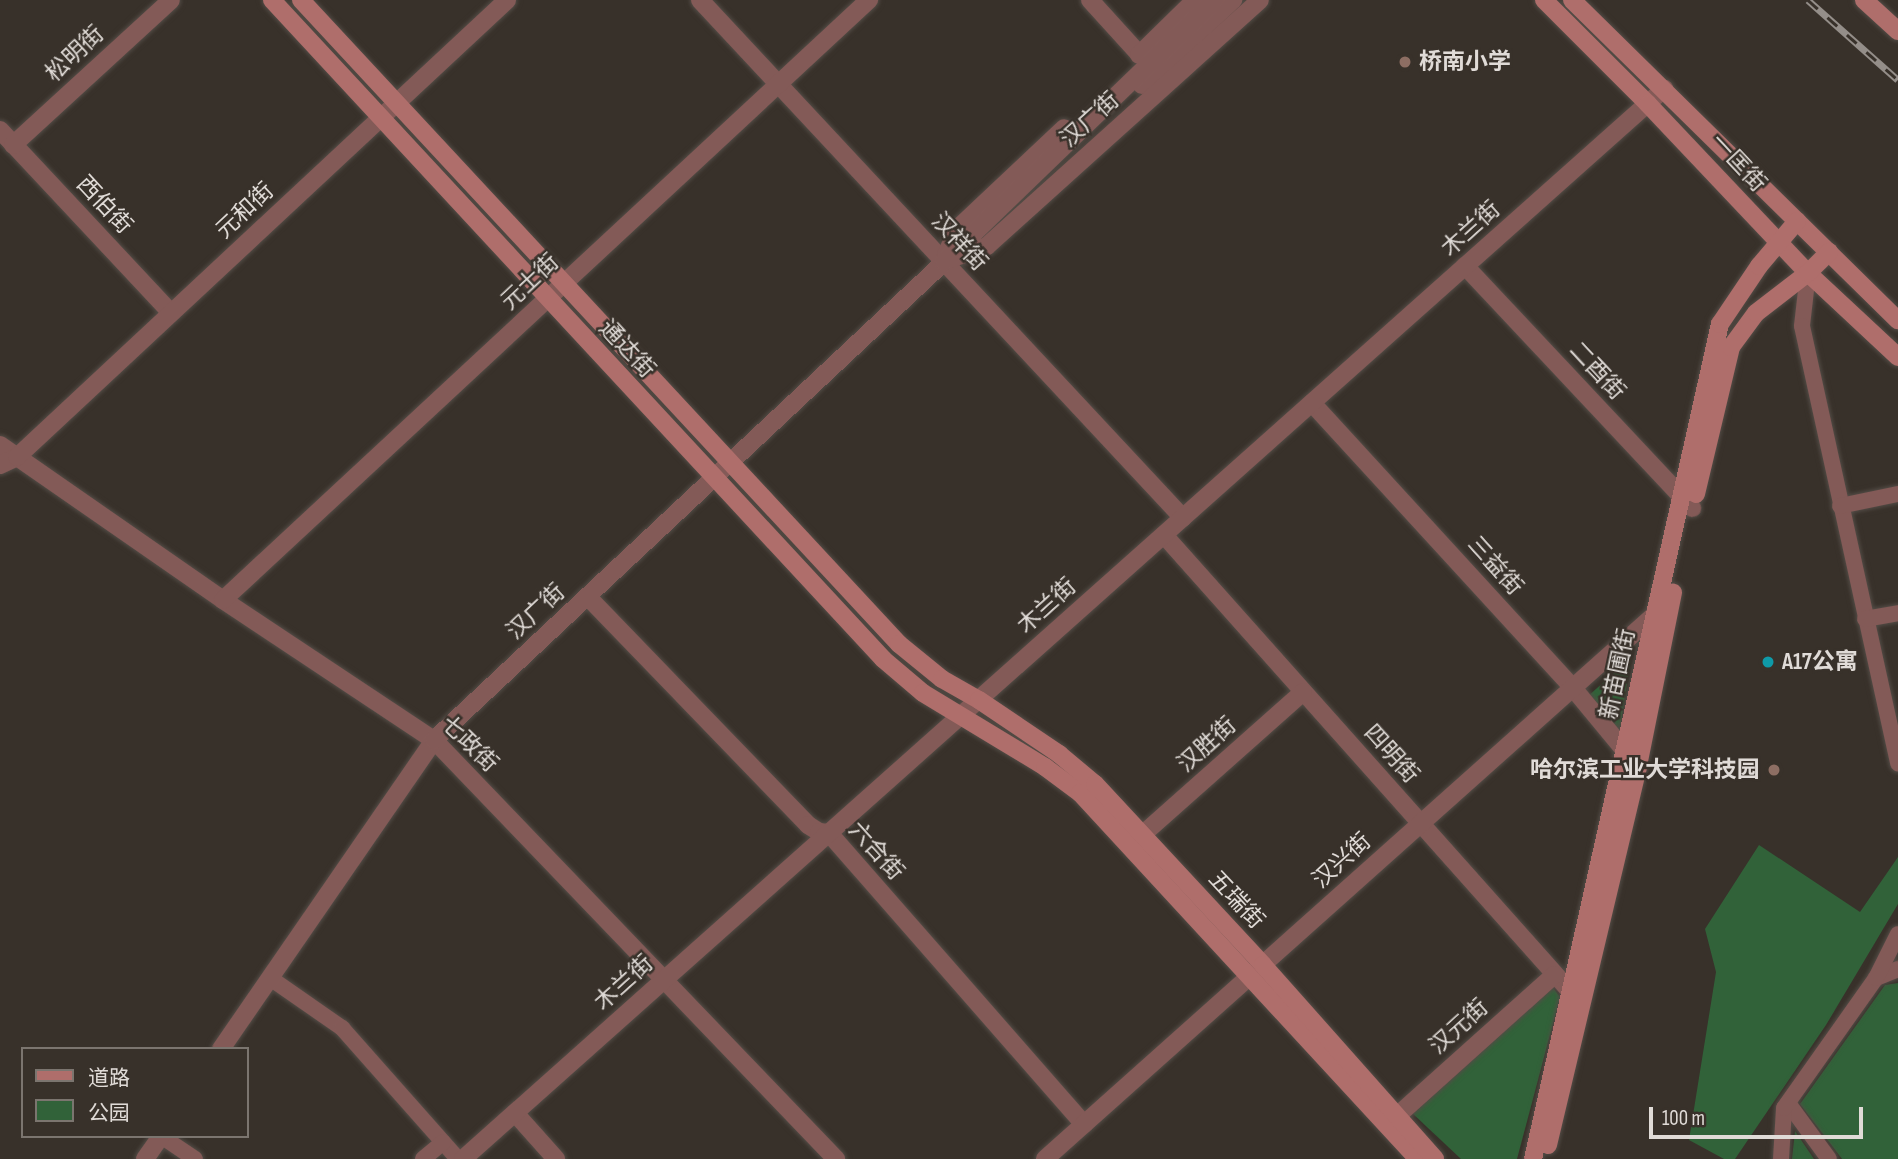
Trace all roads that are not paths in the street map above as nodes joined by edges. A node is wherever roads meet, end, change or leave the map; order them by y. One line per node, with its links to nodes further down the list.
1 (171, 0): 23 (street, 松明街)
2 (272, 0): 21 (main road, 通达街)
3 (301, 0): 19 (main road, 通达街)
4 (507, 0): 19 (street, 元和街)
5 (700, 0): 17 (street, 汉祥街)
6 (869, 0): 17 (street, 元士街)
7 (1090, 0): 16 (street)
8 (1195, 0): 16 (street, 汉广街)
9 (1215, 0): 27 (street, 汉广街)
10 (1233, 0): 27 (street, 汉广街)
11 (1260, 0): 27 (street, 汉广街)
12 (1544, 0): 20 (main road, 一匡街)
13 (1572, 0): 18 (main road, 一匡街)
14 (1864, 0): 15 (main road)
15 (1898, 31)
16 (1139, 54): 27 (street, 汉广街)
17 (778, 84): 27 (street, 汉祥街); 30 (street, 元士街)
18 (1664, 89): 20 (street, 木兰街); 24 (main road, 一匡街)
19 (397, 103): 21 (street, 元和街); 30 (main road, 通达街)
20 (1648, 104): 25 (main road, 一匡街); 28 (street, 木兰街)
21 (382, 117): 31 (main road, 通达街); 32 (street, 元和街)
22 (0, 130): 23 (street, 西伯街)
23 (13, 145): 32 (street, 西伯街)
24 (1797, 221): 25 (main road, 新苗圃街); 26 (main road, 一匡街)
25 (1779, 242): 29 (main road, 一匡街); 42 (main road, 新苗圃街)
26 (1829, 253): 29 (main road, 新苗圃街); 33 (main road, 一匡街)
27 (944, 262): 38 (street, 汉广街); 44 (street, 汉祥街)
28 (1465, 266): 35 (street, 木兰街); 42 (street, 二酉街)
29 (1808, 272): 34 (main road, 一匡街); 42 (main road, 新苗圃街); 43 (street)
30 (565, 283): 31 (street, 元士街); 38 (main road, 通达街)
31 (547, 299): 40 (main road, 通达街); 47 (street, 元士街)
32 (172, 313): 37 (street, 元和街)
33 (1898, 320)
34 (1898, 357)
35 (1312, 403): 44 (street, 木兰街); 52 (street, 三益街)
36 (0, 445): 37 (street, 七政街)
37 (17, 457): 39 (street, 元和街); 47 (street, 七政街)
38 (732, 462): 40 (street, 汉广街); 54 (main road, 通达街)
39 (0, 465)
40 (713, 480): 46 (street, 汉广街); 55 (main road, 通达街)
41 (1898, 494): 43 (street)
42 (1687, 503): 48 (main road, 新苗圃街); 50 (main road, 新苗圃街)
43 (1840, 506): 51 (street)
44 (1183, 518): 45 (street, 木兰街)
45 (1164, 535): 53 (street, 四明街); 54 (street, 木兰街)
46 (588, 597): 56 (street, 汉广街); 60 (street, 六合街)
47 (223, 600): 56 (street, 七政街)
48 (1671, 600): 50 (street, 汉兴街); 57 (main road, 新苗圃街)
49 (1898, 612): 51 (street)
50 (1656, 614): 52 (street, 汉兴街); 57 (main road, 新苗圃街)
51 (1865, 619): 58 (street)
52 (1573, 688): 57 (street, 三益街); 59 (street, 汉兴街)
53 (1303, 692): 59 (street, 四明街); 61 (street, 汉胜街)
54 (979, 700): 55 (street, 木兰街); 61 (main road, 五瑞街)
55 (961, 716): 60 (street, 木兰街); 64 (main road, 五瑞街)
56 (434, 740): 66 (street, 汉广街); 68 (street, 七政街)
57 (1632, 759): 69 (main road, 新苗圃街)
58 (1898, 764)
59 (1420, 824): 64 (street, 汉兴街); 65 (street, 四明街)
60 (829, 833): 68 (street, 木兰街); 74 (street, 六合街)
61 (1142, 835): 64 (main road, 五瑞街)
62 (1898, 934): 67 (street)
63 (1898, 969): 67 (street)
64 (1257, 970): 73 (main road, 五瑞街); 74 (street, 汉兴街); 85 (main road, 五瑞街)
65 (1554, 975): 69 (street, 四明街); 73 (street, 汉元街)
66 (270, 978): 70 (street, 汉广街); 77 (street)
67 (1876, 978): 71 (street)
68 (665, 979): 72 (street, 木兰街); 83 (street, 七政街)
69 (1577, 999): 87 (main road, 新苗圃街); 88 (main road, 新苗圃街)
70 (222, 1047)
71 (1788, 1103): 89 (street); 90 (street)
72 (515, 1113): 81 (street, 木兰街); 82 (street)
73 (1397, 1116): 86 (main road, 五瑞街)
74 (1084, 1124): 84 (street, 汉兴街)
75 (160, 1138): 78 (street)
76 (164, 1138): 79 (street)
77 (443, 1142): 80 (street); 81 (street)
78 (145, 1159)
79 (195, 1159)
80 (423, 1159)
81 (460, 1159)
82 (556, 1159)
83 (836, 1159)
84 (1045, 1159)
85 (1418, 1159)
86 (1435, 1159)
87 (1533, 1159)
88 (1545, 1159)
89 (1781, 1159)
90 (1829, 1159)

